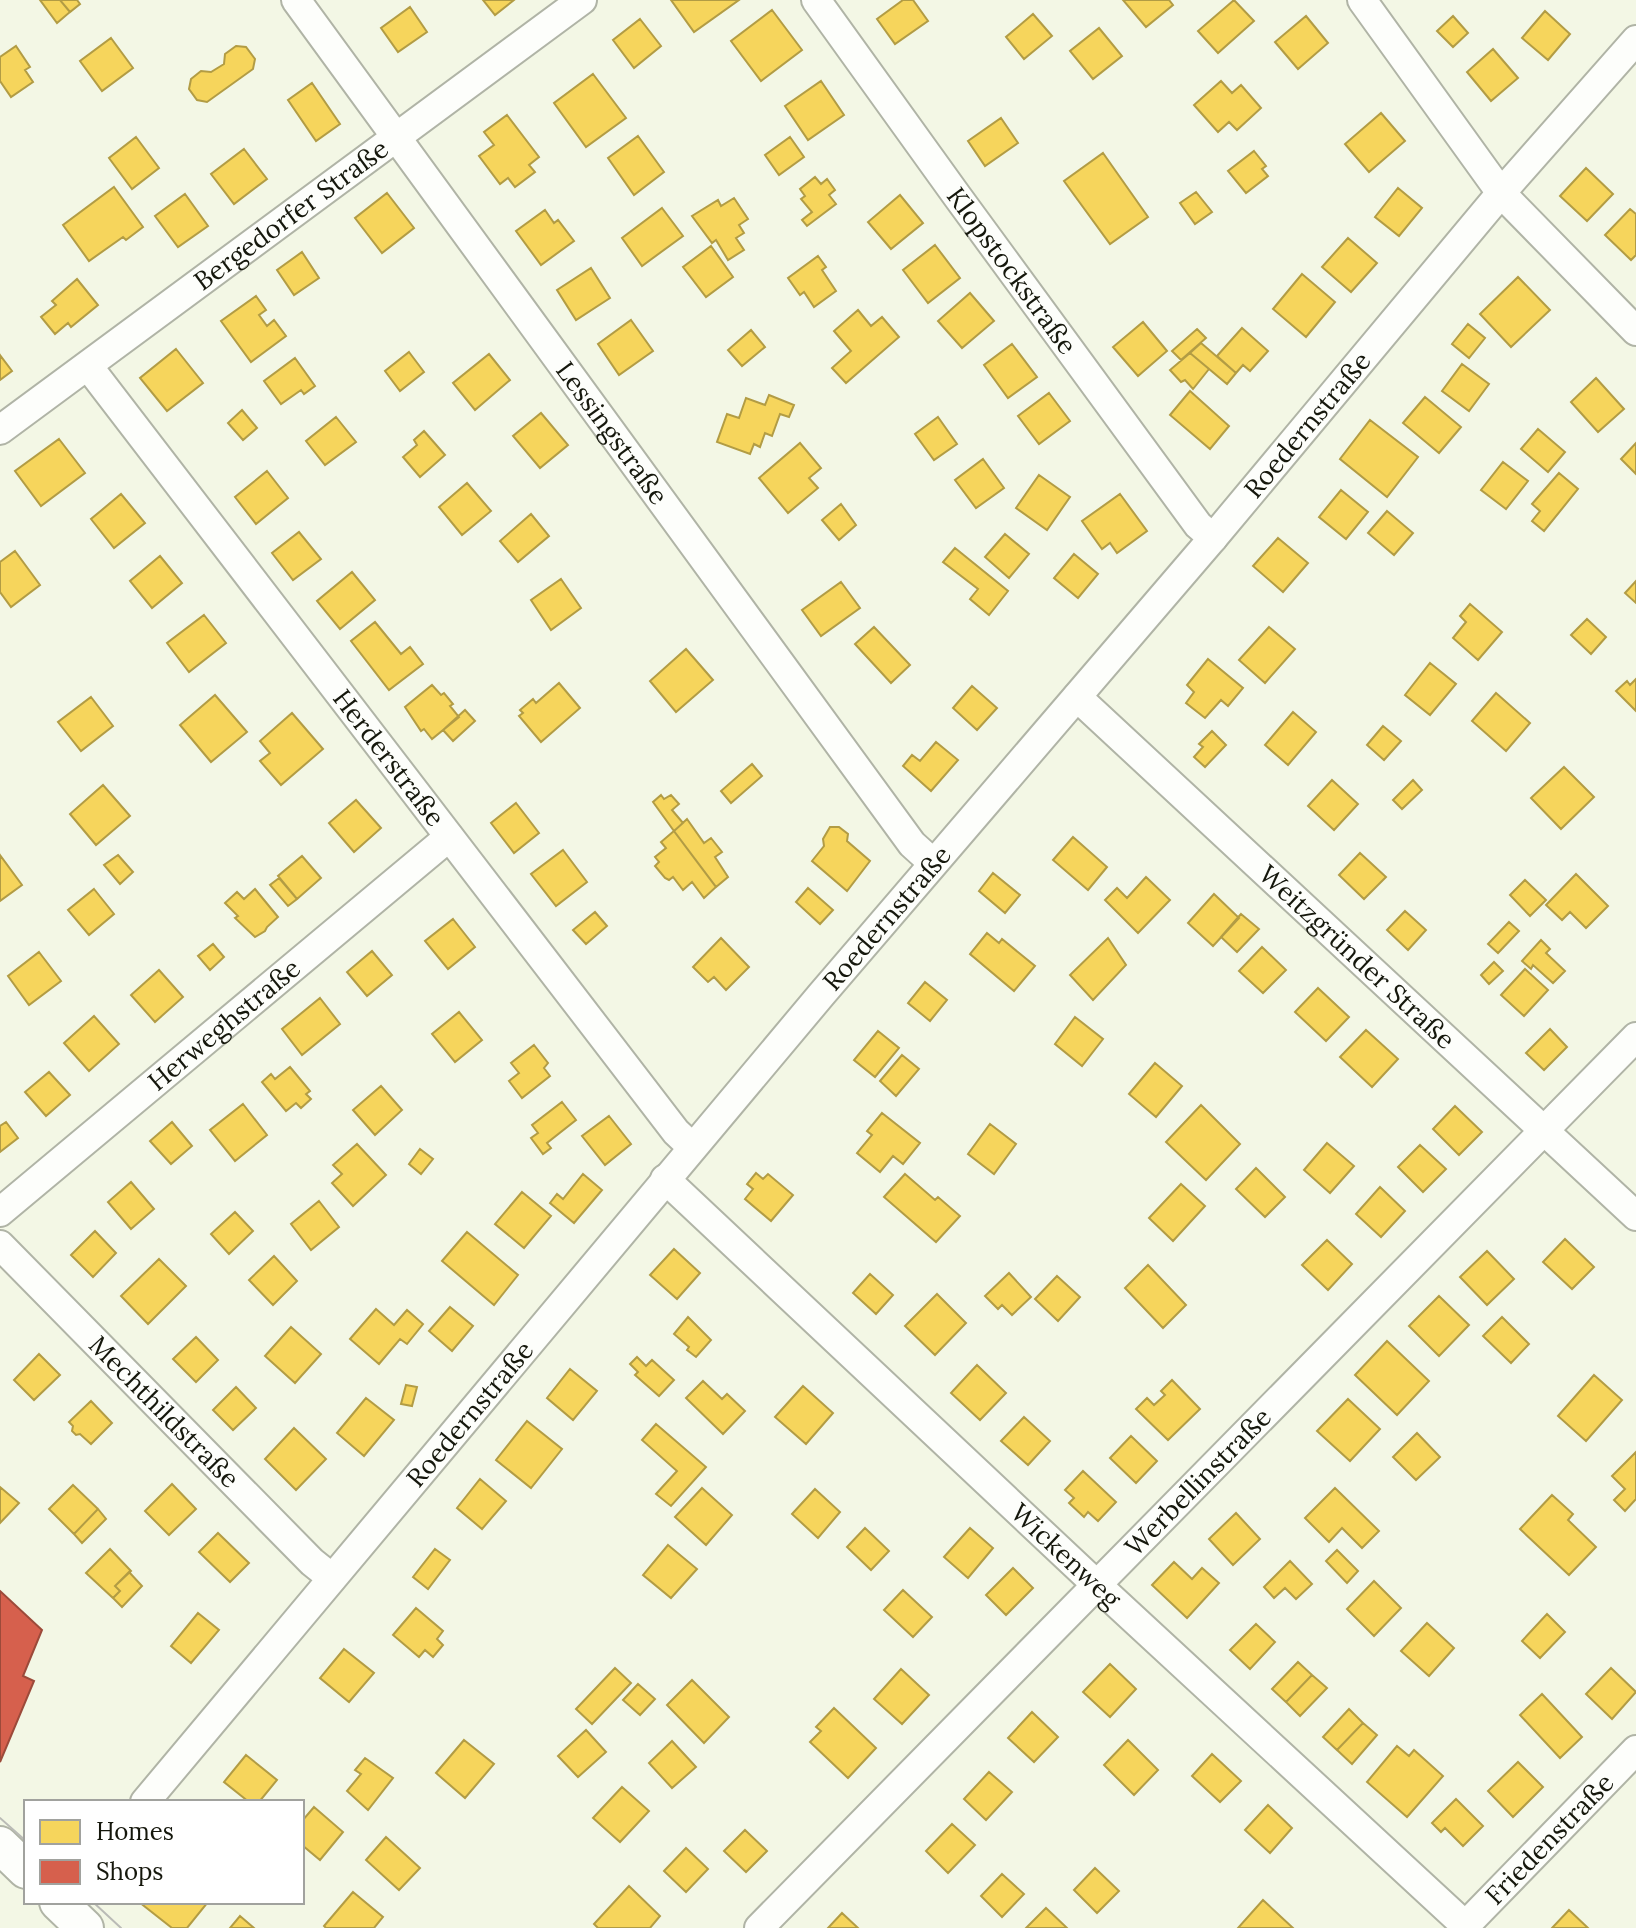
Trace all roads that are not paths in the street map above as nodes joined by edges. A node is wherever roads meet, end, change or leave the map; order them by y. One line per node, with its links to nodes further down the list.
1 (296, 0): 6 (street, Lessingstraße)
2 (582, 0): 6 (street, Bergedorfer Straße)
3 (816, 0): 11 (street, Klopstockstraße)
4 (1362, 0): 7 (street)
5 (1636, 40): 7 (street, Roedernstraße)
6 (396, 139): 9 (street, Bergedorfer Straße); 14 (street, Lessingstraße)
7 (1501, 193): 8 (street); 11 (street, Roedernstraße)
8 (1636, 331)
9 (88, 366): 10 (street, Bergedorfer Straße); 13 (street, Herderstraße)
10 (0, 430)
11 (1213, 538): 12 (street, Roedernstraße)
12 (1077, 697): 14 (street, Roedernstraße); 16 (street, Weitzgründer Straße)
13 (449, 837): 17 (street, Herderstraße); 19 (street, Herweghstraße)
14 (933, 863): 17 (street, Roedernstraße)
15 (1636, 1037): 16 (street, Werbellinstraße)
16 (1543, 1130): 20 (street, Weitzgründer Straße); 23 (street, Werbellinstraße)
17 (692, 1147): 18 (street, Roedernstraße)
18 (665, 1179): 22 (street, Roedernstraße); 23 (street, Wickenweg)
19 (0, 1212)
20 (1636, 1216)
21 (0, 1245): 22 (street, Mechthildstraße)
22 (332, 1578): 25 (street, Roedernstraße)
23 (1098, 1586): 29 (street, Wickenweg); 31 (street, Werbellinstraße)
24 (1636, 1750): 29 (street, Friedenstraße)
25 (147, 1800)
26 (0, 1845): 27 (main road)
27 (24, 1868)
28 (61, 1904): 30 (main road)
29 (1465, 1927)
30 (85, 1928)
31 (759, 1928)

